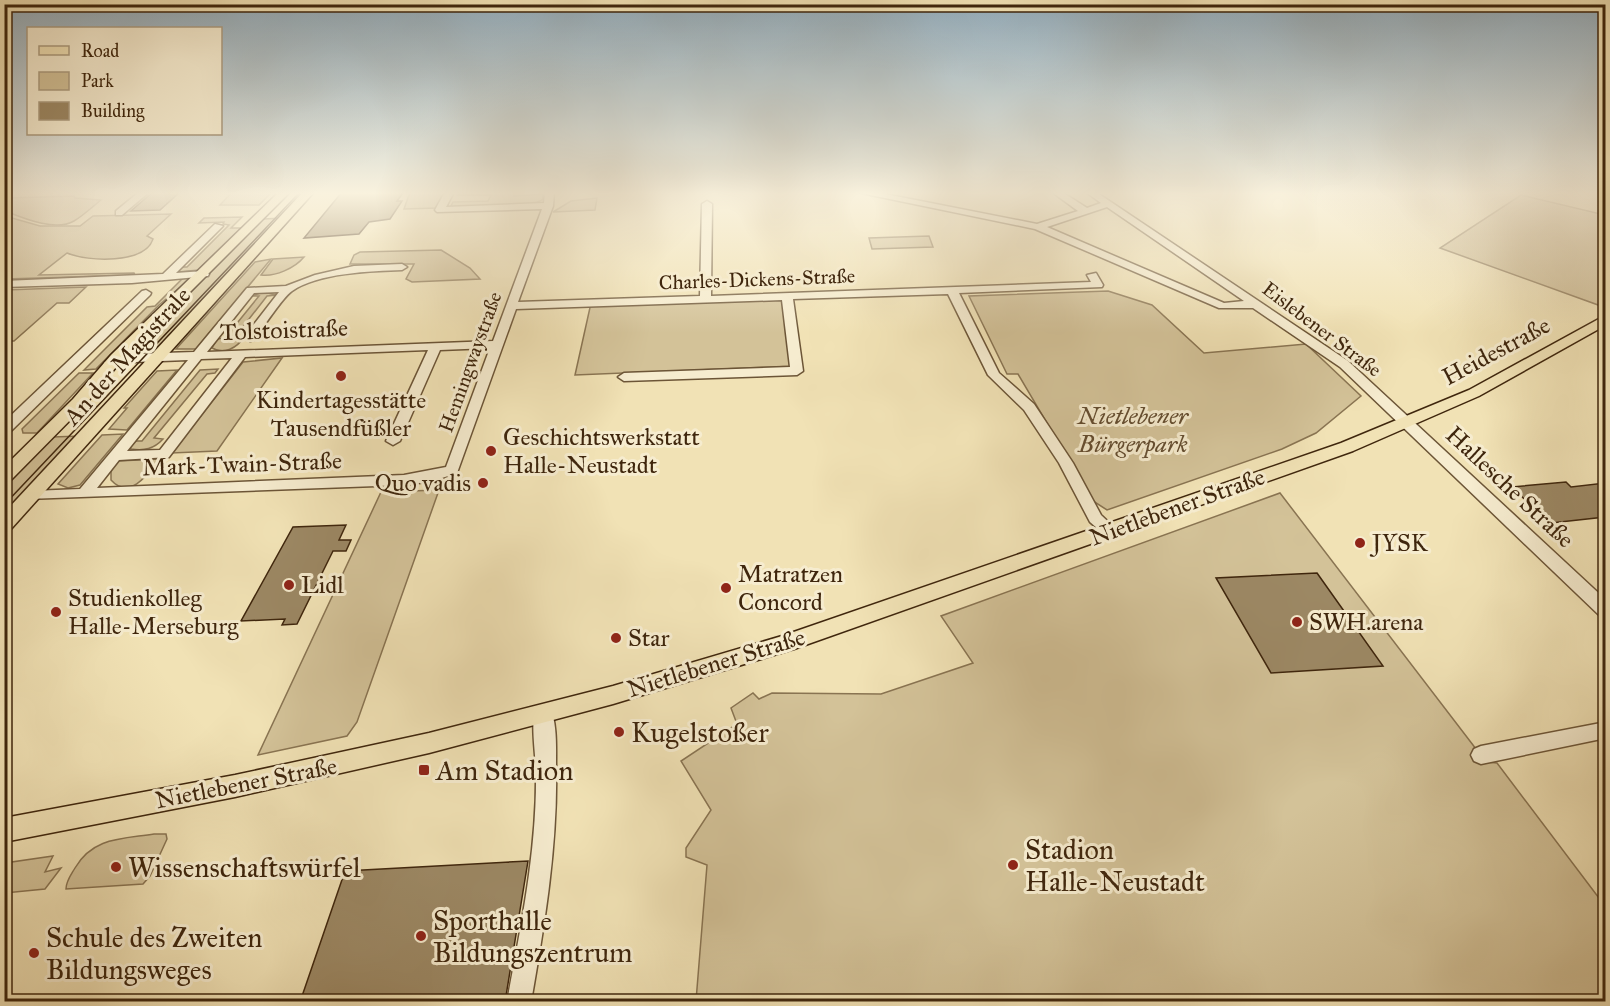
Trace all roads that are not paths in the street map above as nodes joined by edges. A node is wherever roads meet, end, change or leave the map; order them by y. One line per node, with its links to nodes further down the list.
1 (205, 239): 10 (street)
2 (239, 239): 9 (main road, An der Magistrale)
3 (266, 239): 27 (main road, An der Magistrale)
4 (535, 239): 19 (street, Hemingwaystraße)
5 (706, 239): 17 (street)
6 (1066, 239): 18 (street)
7 (1160, 239): 18 (street, Eislebener Straße)
8 (402, 267): 13 (street)
9 (204, 274): 10 (street); 21 (main road, An der Magistrale)
10 (168, 275): 12 (street)
11 (1092, 275): 14 (street, Charles-Dickens-Straße)
12 (4, 284)
13 (287, 289): 22 (street); 26 (street)
14 (952, 290): 16 (street, Charles-Dickens-Straße); 40 (street)
15 (146, 293): 32 (street)
16 (787, 296): 17 (street, Charles-Dickens-Straße); 30 (street)
17 (705, 299): 19 (street, Charles-Dickens-Straße)
18 (1258, 304): 31 (street, Eislebener Straße)
19 (512, 306): 23 (street, Hemingwaystraße)
20 (1605, 319): 31 (main road, Heidestraße)
21 (142, 331): 28 (street); 29 (main road, An der Magistrale)
22 (250, 337)
23 (498, 344): 24 (street, Tolstoistraße); 35 (street, Hemingwaystraße)
24 (435, 346): 25 (street, Tolstoistraße); 33 (street)
25 (240, 354): 26 (street, Tolstoistraße); 34 (street)
26 (198, 356): 27 (street, Tolstoistraße); 34 (street)
27 (159, 357): 28 (street, Tolstoistraße); 38 (main road, An der Magistrale)
28 (134, 358): 29 (street, Tolstoistraße)
29 (109, 365): 36 (main road, An der Magistrale)
30 (624, 377)
31 (1407, 423): 40 (main road, Nietlebener Straße); 41 (street, Hallesche Straße)
32 (7, 426)
33 (393, 441)
34 (117, 456): 37 (street)
35 (452, 470): 37 (street, Mark-Twain-Straße)
36 (4, 477)
37 (85, 493): 38 (street, Mark-Twain-Straße)
38 (32, 495): 39 (main road, An der Magistrale)
39 (4, 525)
40 (1110, 531): 42 (main road, Nietlebener Straße)
41 (1605, 610)
42 (543, 714): 45 (main road, Nietlebener Straße); 46 (street)
43 (1605, 730): 44 (street)
44 (1481, 755)
45 (4, 830)
46 (519, 1002)

